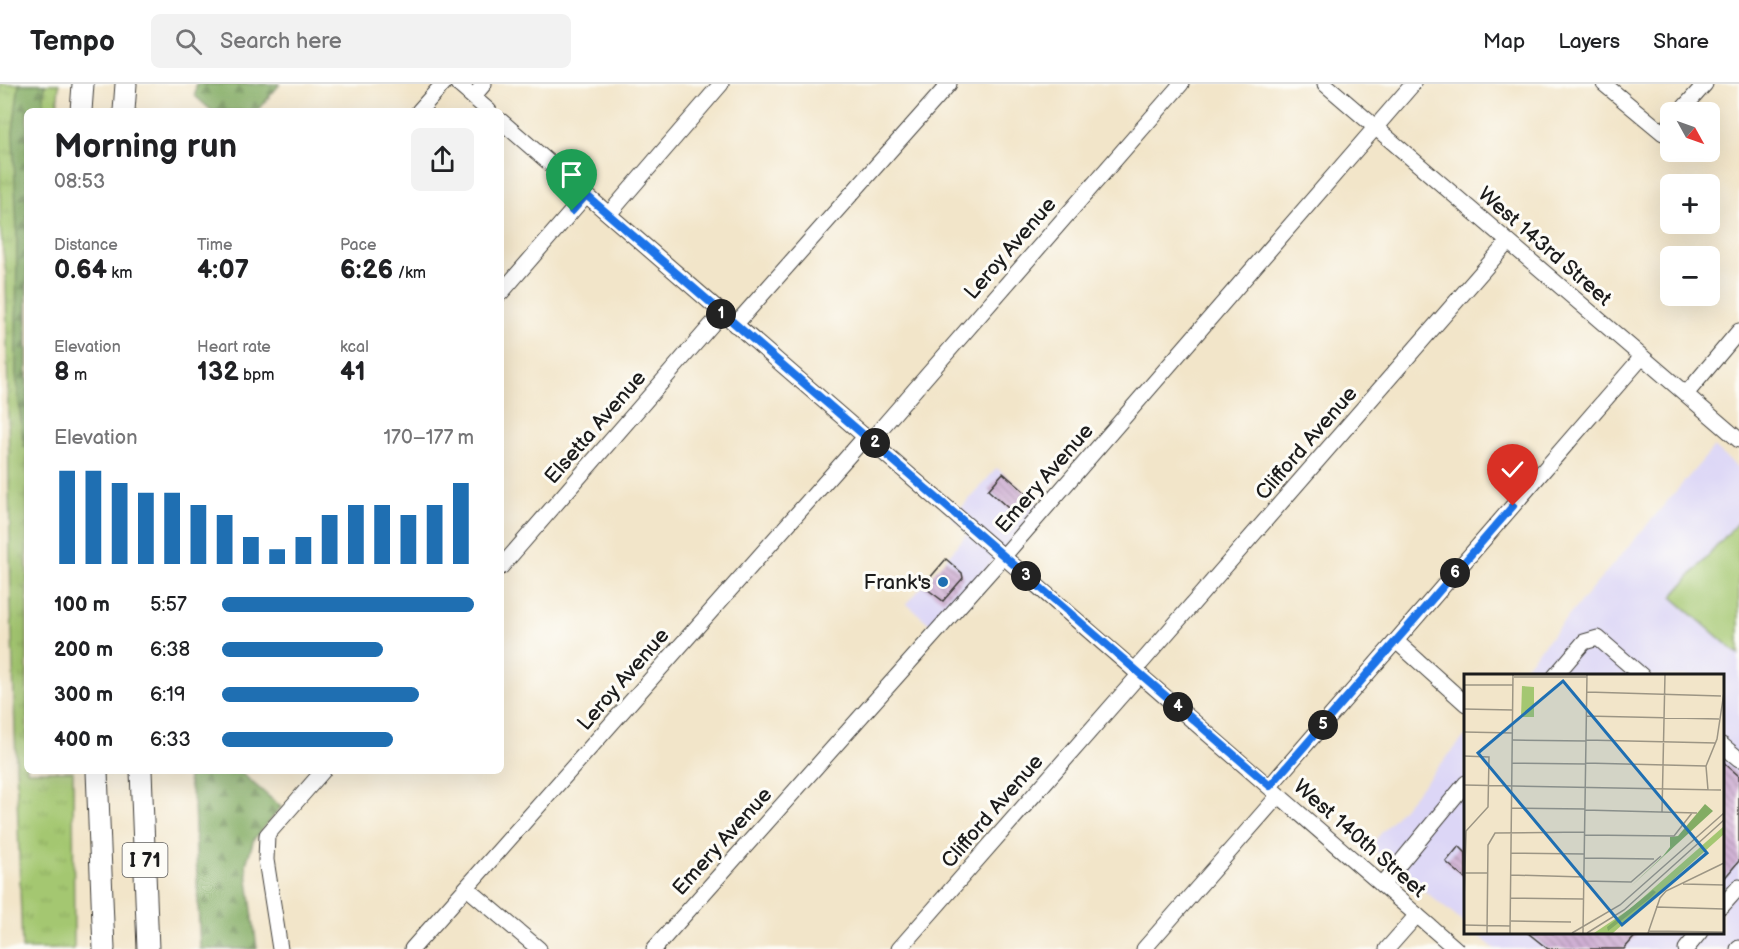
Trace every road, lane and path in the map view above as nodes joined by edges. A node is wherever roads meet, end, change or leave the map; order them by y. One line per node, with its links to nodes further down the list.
1 (83, 84): 15 (highway)
2 (126, 84): 16 (highway)
3 (443, 84): 17 (street)
4 (458, 84): 13 (street)
5 (484, 84): 13 (street)
6 (721, 84): 23 (street)
7 (949, 84): 27 (street)
8 (1182, 84): 31 (street, Leroy Avenue)
9 (1325, 84): 21 (street, West 143rd Street)
10 (1413, 84): 21 (street, Emery Avenue)
11 (1604, 84): 19 (street)
12 (1705, 84): 14 (street)
13 (473, 97): 18 (street)
14 (1689, 102)
15 (81, 108)
16 (124, 108)
17 (422, 108)
18 (486, 108)
19 (1660, 123)
20 (504, 124): 22 (street, West 140th Street)
21 (1376, 127): 24 (street, West 143rd Street); 33 (street, Emery Avenue)
22 (586, 195): 23 (street, West 140th Street); 25 (street)
23 (609, 214): 26 (street, West 140th Street)
24 (1508, 242): 29 (street, West 143rd Street); 36 (street, Clifford Avenue)
25 (504, 289)
26 (721, 314): 27 (street, West 140th Street); 34 (street, Elsetta Avenue)
27 (735, 325): 31 (street, West 140th Street)
28 (1739, 332): 30 (street)
29 (1642, 357): 30 (street, West 143rd Street); 35 (street)
30 (1686, 394): 32 (street, West 143rd Street)
31 (868, 438): 33 (street, West 140th Street); 51 (street, Leroy Avenue)
32 (1739, 440)
33 (1003, 557): 36 (street, West 140th Street); 62 (street, Emery Avenue)
34 (504, 564)
35 (1396, 641): 39 (street); 46 (street)
36 (1138, 672): 46 (street, West 140th Street); 63 (street, Clifford Avenue)
37 (1557, 674): 38 (street)
38 (1640, 674)
39 (1464, 702)
40 (1724, 747): 41 (street)
41 (1739, 759)
42 (97, 774): 47 (highway, I 71)
43 (141, 774): 48 (highway, I 71)
44 (320, 774): 59 (street)
45 (1464, 785): 49 (street)
46 (1274, 791): 49 (street, West 140th Street); 64 (street)
47 (98, 804): 55 (highway); 56 (highway, I 71)
48 (145, 868): 57 (highway, I 71); 58 (highway)
49 (1382, 885): 53 (street, West 140th Street)
50 (1739, 887): 52 (street)
51 (467, 888): 60 (street, Leroy Avenue); 61 (street)
52 (1724, 904)
53 (1417, 915): 65 (street); 66 (street, West 140th Street)
54 (1699, 934): 67 (street)
55 (91, 949)
56 (104, 949)
57 (148, 949)
58 (153, 949)
59 (280, 949)
60 (412, 949)
61 (539, 949)
62 (654, 949)
63 (899, 949)
64 (1144, 949)
65 (1387, 949)
66 (1456, 949)
67 (1686, 949)

